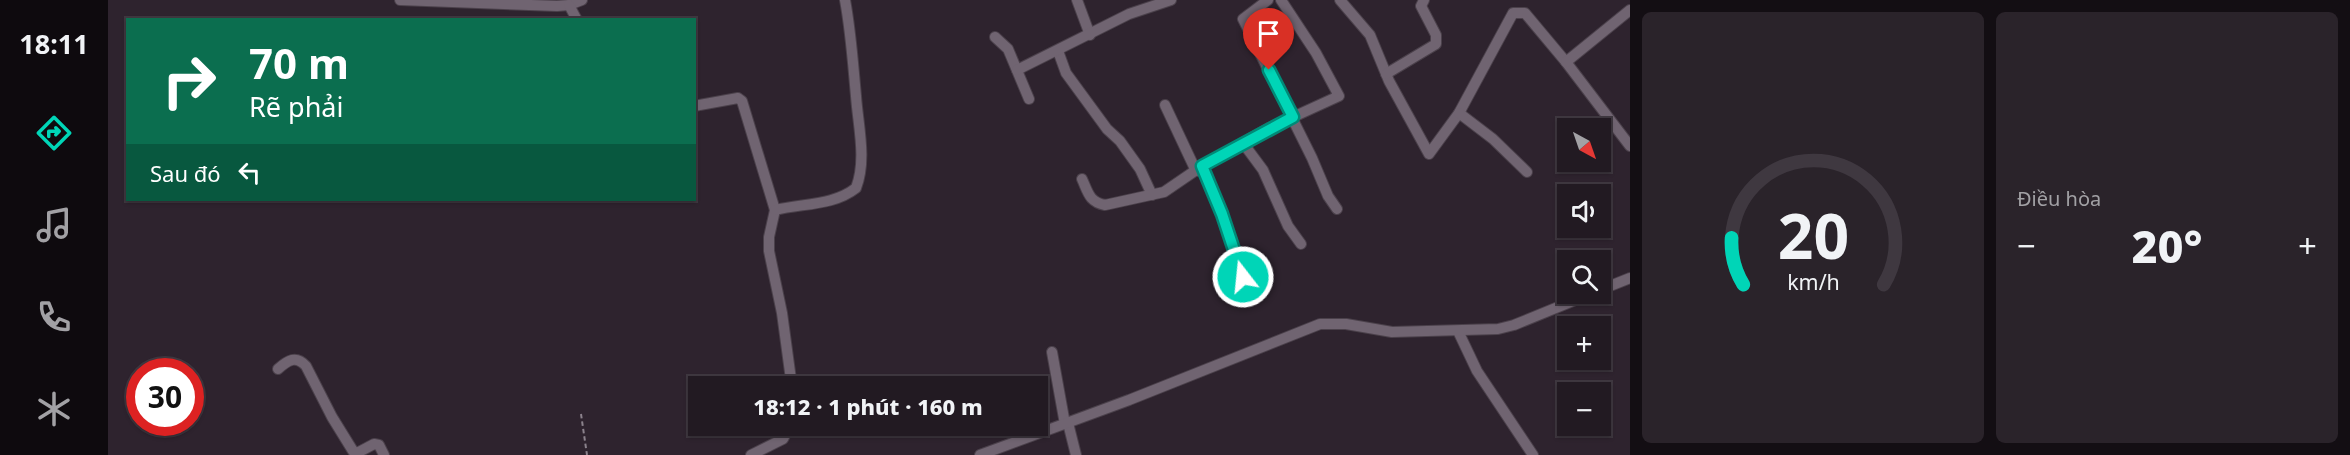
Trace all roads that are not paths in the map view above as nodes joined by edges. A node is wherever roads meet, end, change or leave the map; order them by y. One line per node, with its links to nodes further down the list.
1 (400, 0): 10 (street)
2 (582, 0): 10 (street)
3 (845, 0): 31 (street)
4 (1077, 0): 13 (street)
5 (1171, 0): 13 (street)
6 (1268, 0): 23 (street)
7 (1281, 0): 23 (street)
8 (1340, 0): 18 (street)
9 (1424, 0): 18 (street)
10 (569, 5): 12 (street)
11 (1630, 10): 16 (street)
12 (576, 18)
13 (1090, 35): 15 (street)
14 (995, 37): 17 (street)
15 (1058, 51): 17 (street); 29 (street)
16 (1566, 62): 22 (street); 25 (street)
17 (1017, 70): 19 (street)
18 (1386, 74): 22 (street)
19 (1029, 99)
20 (1165, 105): 26 (street)
21 (696, 106): 31 (street)
22 (1459, 113): 27 (street)
23 (1293, 117): 24 (street); 30 (street)
24 (1243, 143): 26 (street); 32 (street)
25 (1630, 146)
26 (1199, 169): 29 (street); 33 (street)
27 (1527, 172)
28 (1082, 179): 29 (street)
29 (1152, 195)
30 (1337, 209)
31 (775, 210): 40 (street)
32 (1301, 244)
33 (1243, 277)
34 (1630, 278): 35 (street)
35 (1611, 286)
36 (1565, 304): 37 (street)
37 (1458, 331): 41 (street); 47 (street)
38 (1052, 352): 41 (street)
39 (278, 369): 43 (street)
40 (791, 376)
41 (1066, 423): 45 (street); 46 (street)
42 (785, 436): 44 (street)
43 (384, 455)
44 (751, 455)
45 (980, 455)
46 (1076, 455)
47 (1533, 455)

